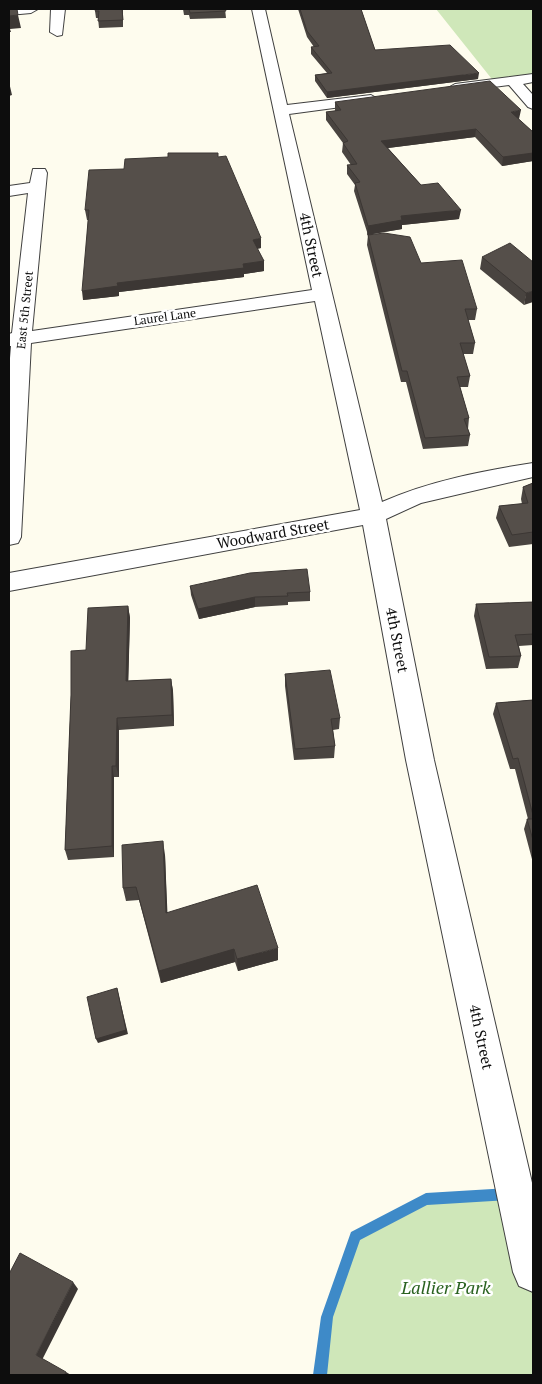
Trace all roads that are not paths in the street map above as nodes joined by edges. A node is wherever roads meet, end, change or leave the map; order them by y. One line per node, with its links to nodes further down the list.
1 (31, 9): 4 (street)
2 (58, 9): 5 (street)
3 (258, 9): 11 (street, 4th Street)
4 (9, 11)
5 (57, 32)
6 (533, 78): 7 (street)
7 (513, 81): 8 (street); 10 (street)
8 (438, 90)
9 (390, 97): 11 (street)
10 (533, 104)
11 (282, 110): 13 (street, 4th Street)
12 (9, 191): 14 (street, East 5th Street)
13 (322, 294): 14 (street, Laurel Lane); 16 (street, 4th Street)
14 (15, 339): 17 (street, East 5th Street)
15 (533, 470): 16 (street, Woodward Street)
16 (373, 514): 18 (street, Woodward Street); 19 (street, 4th Street)
17 (9, 537)
18 (9, 582)
19 (531, 1263)

